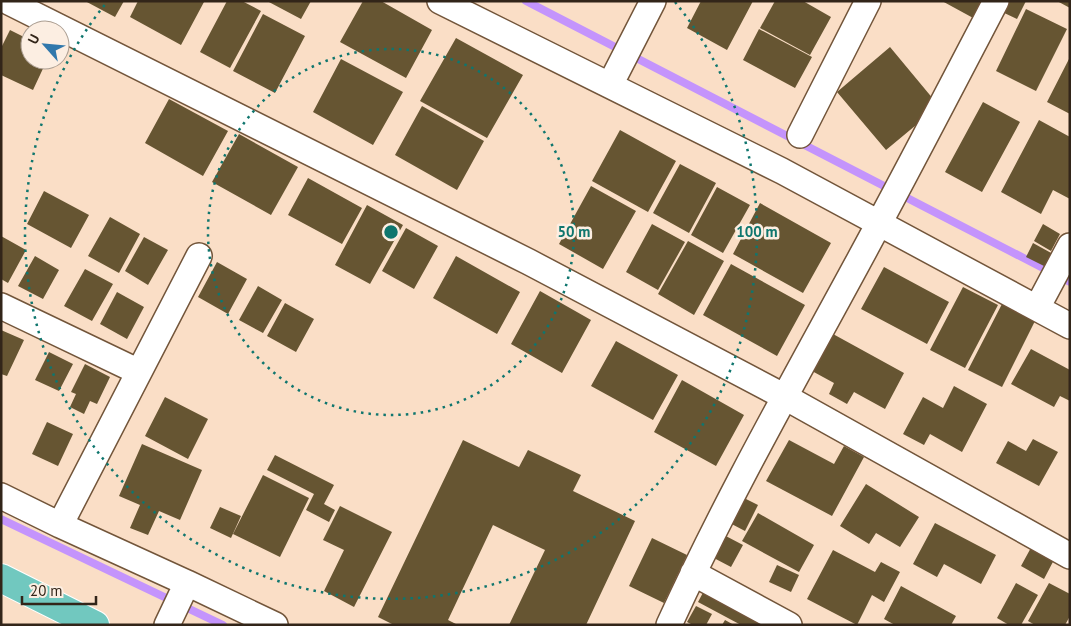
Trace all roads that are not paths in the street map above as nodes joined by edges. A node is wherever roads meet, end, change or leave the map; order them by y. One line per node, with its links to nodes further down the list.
1 (653, 1): 6 (street)
2 (868, 1): 7 (street)
3 (996, 1): 8 (street)
4 (448, 3): 6 (street)
5 (7, 7): 15 (street)
6 (614, 77): 8 (street)
7 (800, 135)
8 (880, 223): 12 (street); 15 (street)
9 (1066, 252): 12 (street)
10 (199, 256): 14 (street)
11 (1, 306): 14 (street)
12 (1037, 308): 13 (street)
13 (1070, 326)
14 (139, 372): 17 (street)
15 (785, 397): 18 (street); 19 (street)
16 (1, 496): 17 (street)
17 (60, 525): 21 (street)
18 (1070, 556)
19 (693, 573): 25 (street); 26 (street)
20 (1, 578): 23 (main road)
21 (184, 588): 22 (street); 24 (street)
22 (168, 621)
23 (95, 625)
24 (275, 625)
25 (669, 625)
26 (788, 625)

